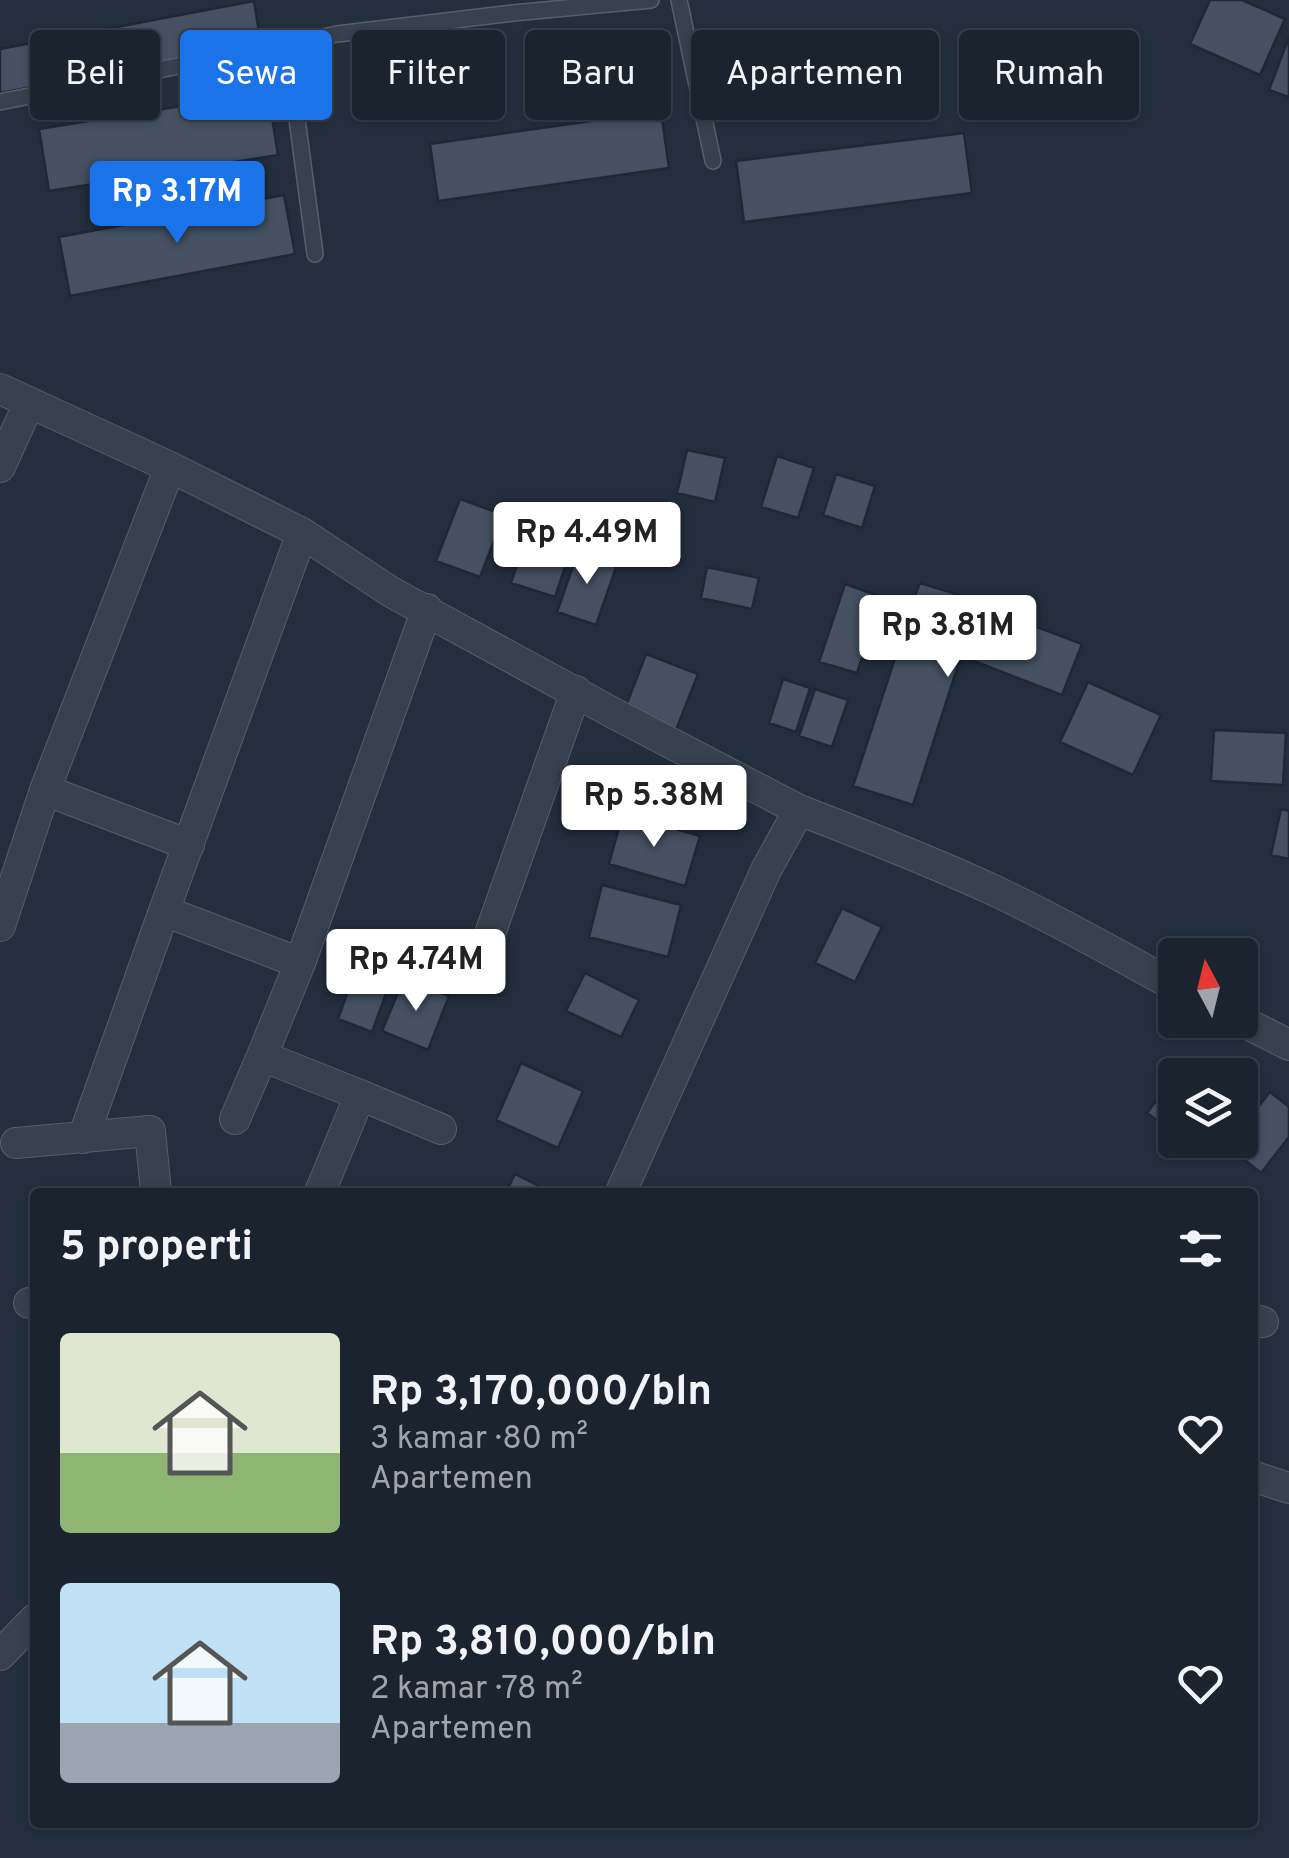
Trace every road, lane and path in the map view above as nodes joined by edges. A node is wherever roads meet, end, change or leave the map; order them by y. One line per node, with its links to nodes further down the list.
1 (651, 0): 3 (lane)
2 (680, 0): 7 (lane)
3 (332, 35)
4 (180, 66): 5 (lane)
5 (0, 102)
6 (297, 120): 8 (lane)
7 (713, 161)
8 (315, 254)
9 (0, 389): 10 (street)
10 (29, 403): 11 (street); 12 (street)
11 (170, 466): 13 (street); 16 (street)
12 (0, 467)
13 (302, 532): 14 (street); 18 (street)
14 (427, 610): 15 (street); 22 (street)
15 (576, 692): 17 (street); 21 (street)
16 (45, 790): 18 (street); 20 (street)
17 (799, 810): 23 (street); 34 (street)
18 (189, 845): 19 (street)
19 (164, 911): 22 (street); 30 (street)
20 (0, 926)
21 (486, 945)
22 (300, 963): 26 (street)
23 (1158, 976)
24 (1258, 1029): 25 (street)
25 (1289, 1045)
26 (262, 1056): 27 (street); 28 (street)
27 (360, 1096): 29 (street); 33 (street)
28 (235, 1119)
29 (441, 1129)
30 (82, 1138): 31 (street); 32 (street)
31 (16, 1144)
32 (156, 1188)
33 (322, 1188)
34 (623, 1188)
35 (1258, 1478): 36 (street)
36 (1289, 1488)
37 (30, 1624): 38 (street)
38 (0, 1655)

